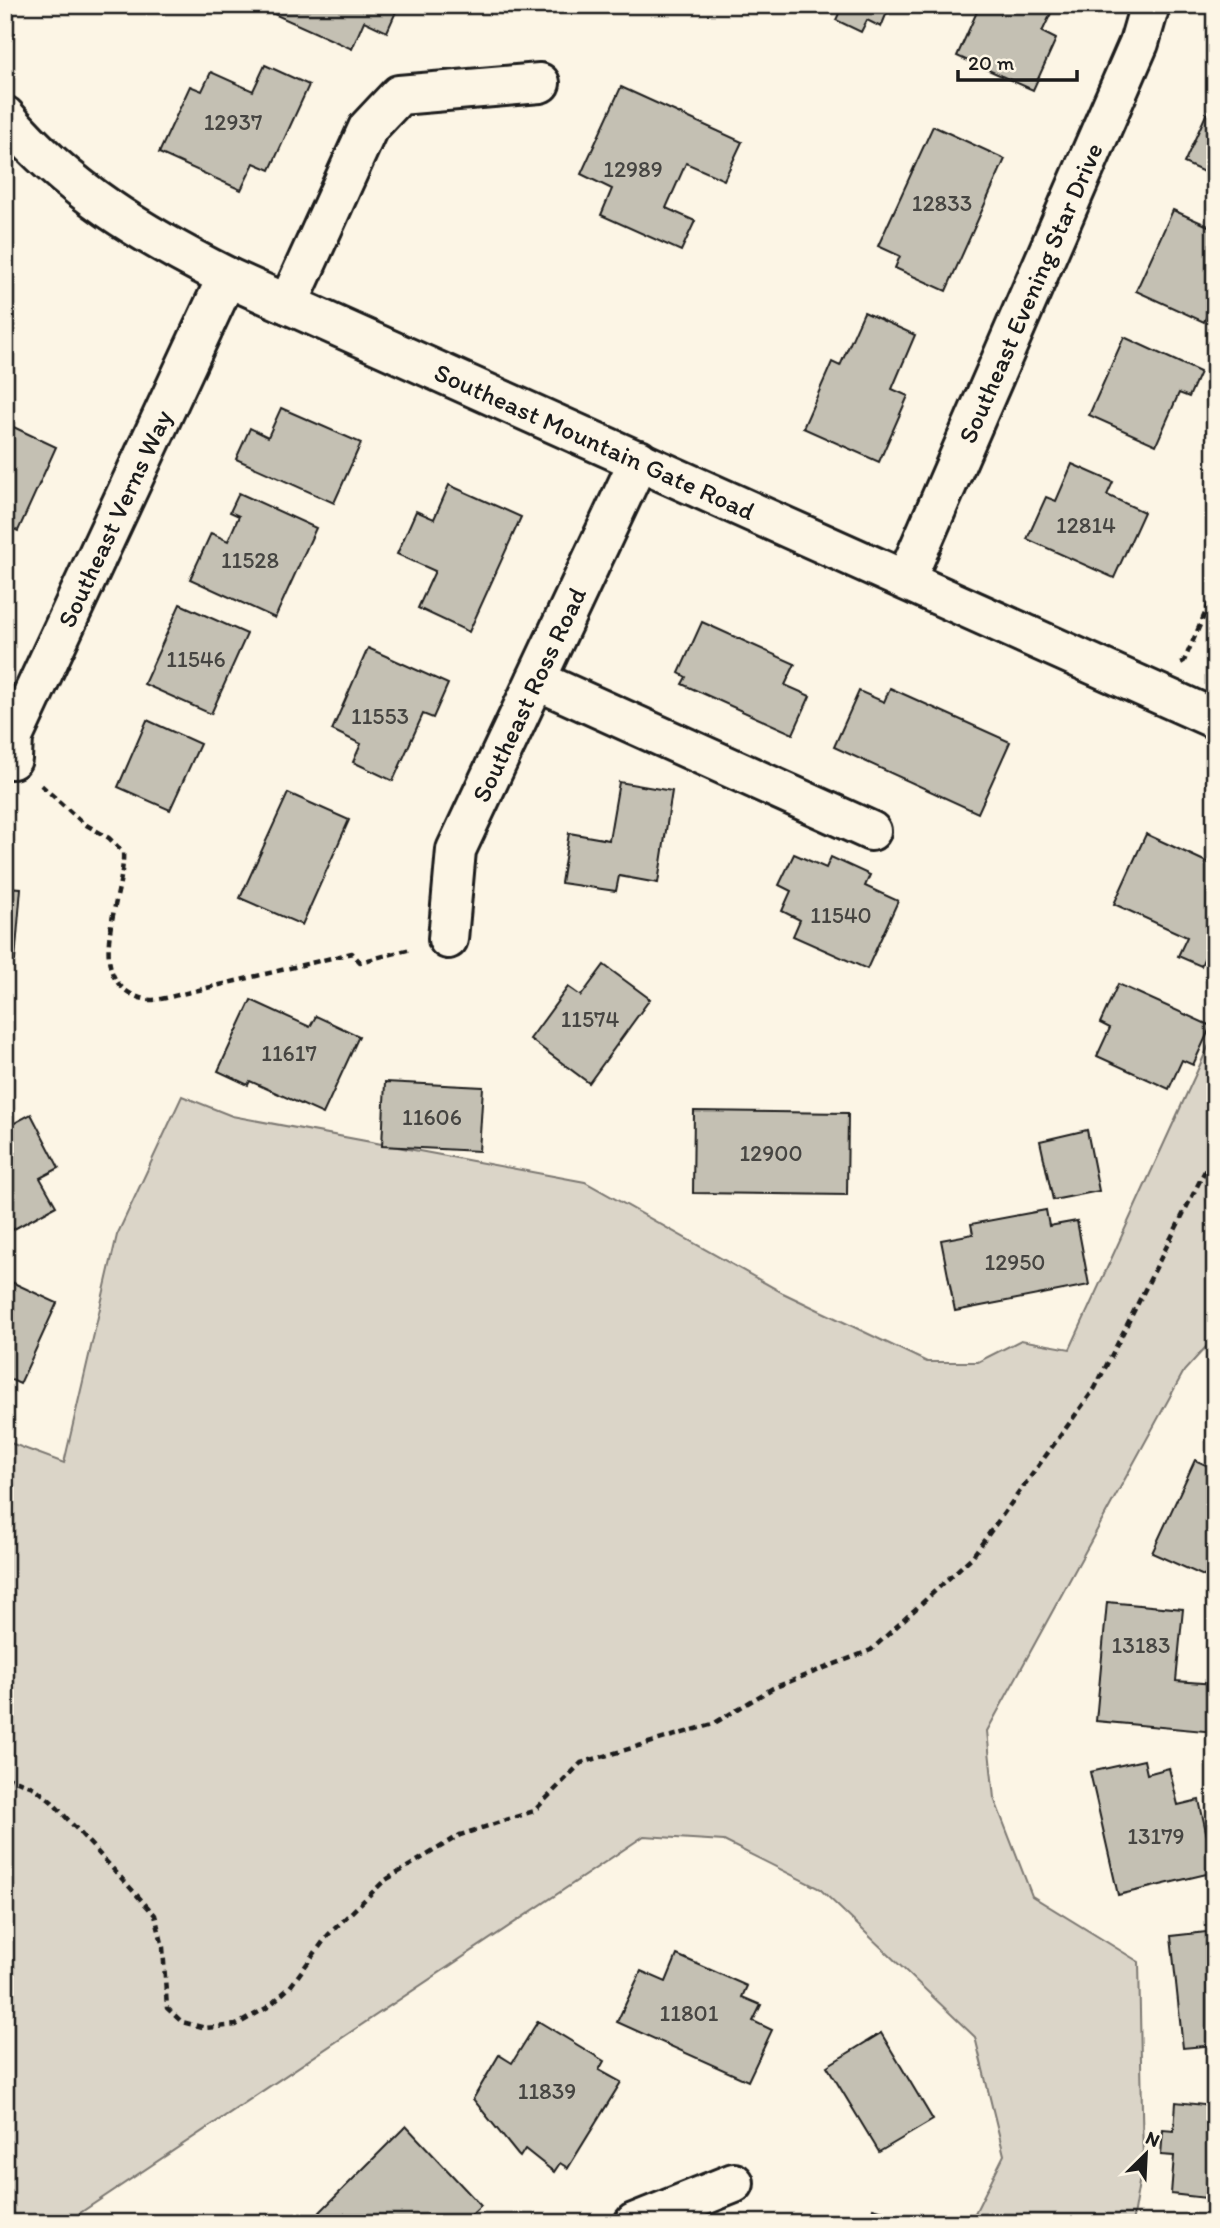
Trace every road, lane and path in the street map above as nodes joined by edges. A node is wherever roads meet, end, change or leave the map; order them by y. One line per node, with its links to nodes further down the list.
1 (1150, 5): 7 (street, Southeast Evening Star Drive)
2 (540, 83): 5 (street)
3 (5, 116): 4 (street, Southeast Mountain Gate Road)
4 (227, 277): 5 (street, Southeast Mountain Gate Road); 12 (street, Southeast Verns Way)
5 (288, 304): 6 (street, Southeast Mountain Gate Road)
6 (639, 460): 7 (street, Southeast Mountain Gate Road); 9 (street, Southeast Ross Road)
7 (906, 579): 10 (street, Southeast Mountain Gate Road)
8 (1215, 591): 10 (path)
9 (536, 680): 13 (street); 14 (street, Southeast Ross Road)
10 (1141, 686): 11 (street, Southeast Mountain Gate Road)
11 (1215, 719)
12 (9, 759): 14 (path)
13 (871, 831)
14 (448, 939)
15 (1215, 1151): 16 (path)
16 (5, 1776)
17 (734, 2183): 18 (street)
18 (634, 2223)

